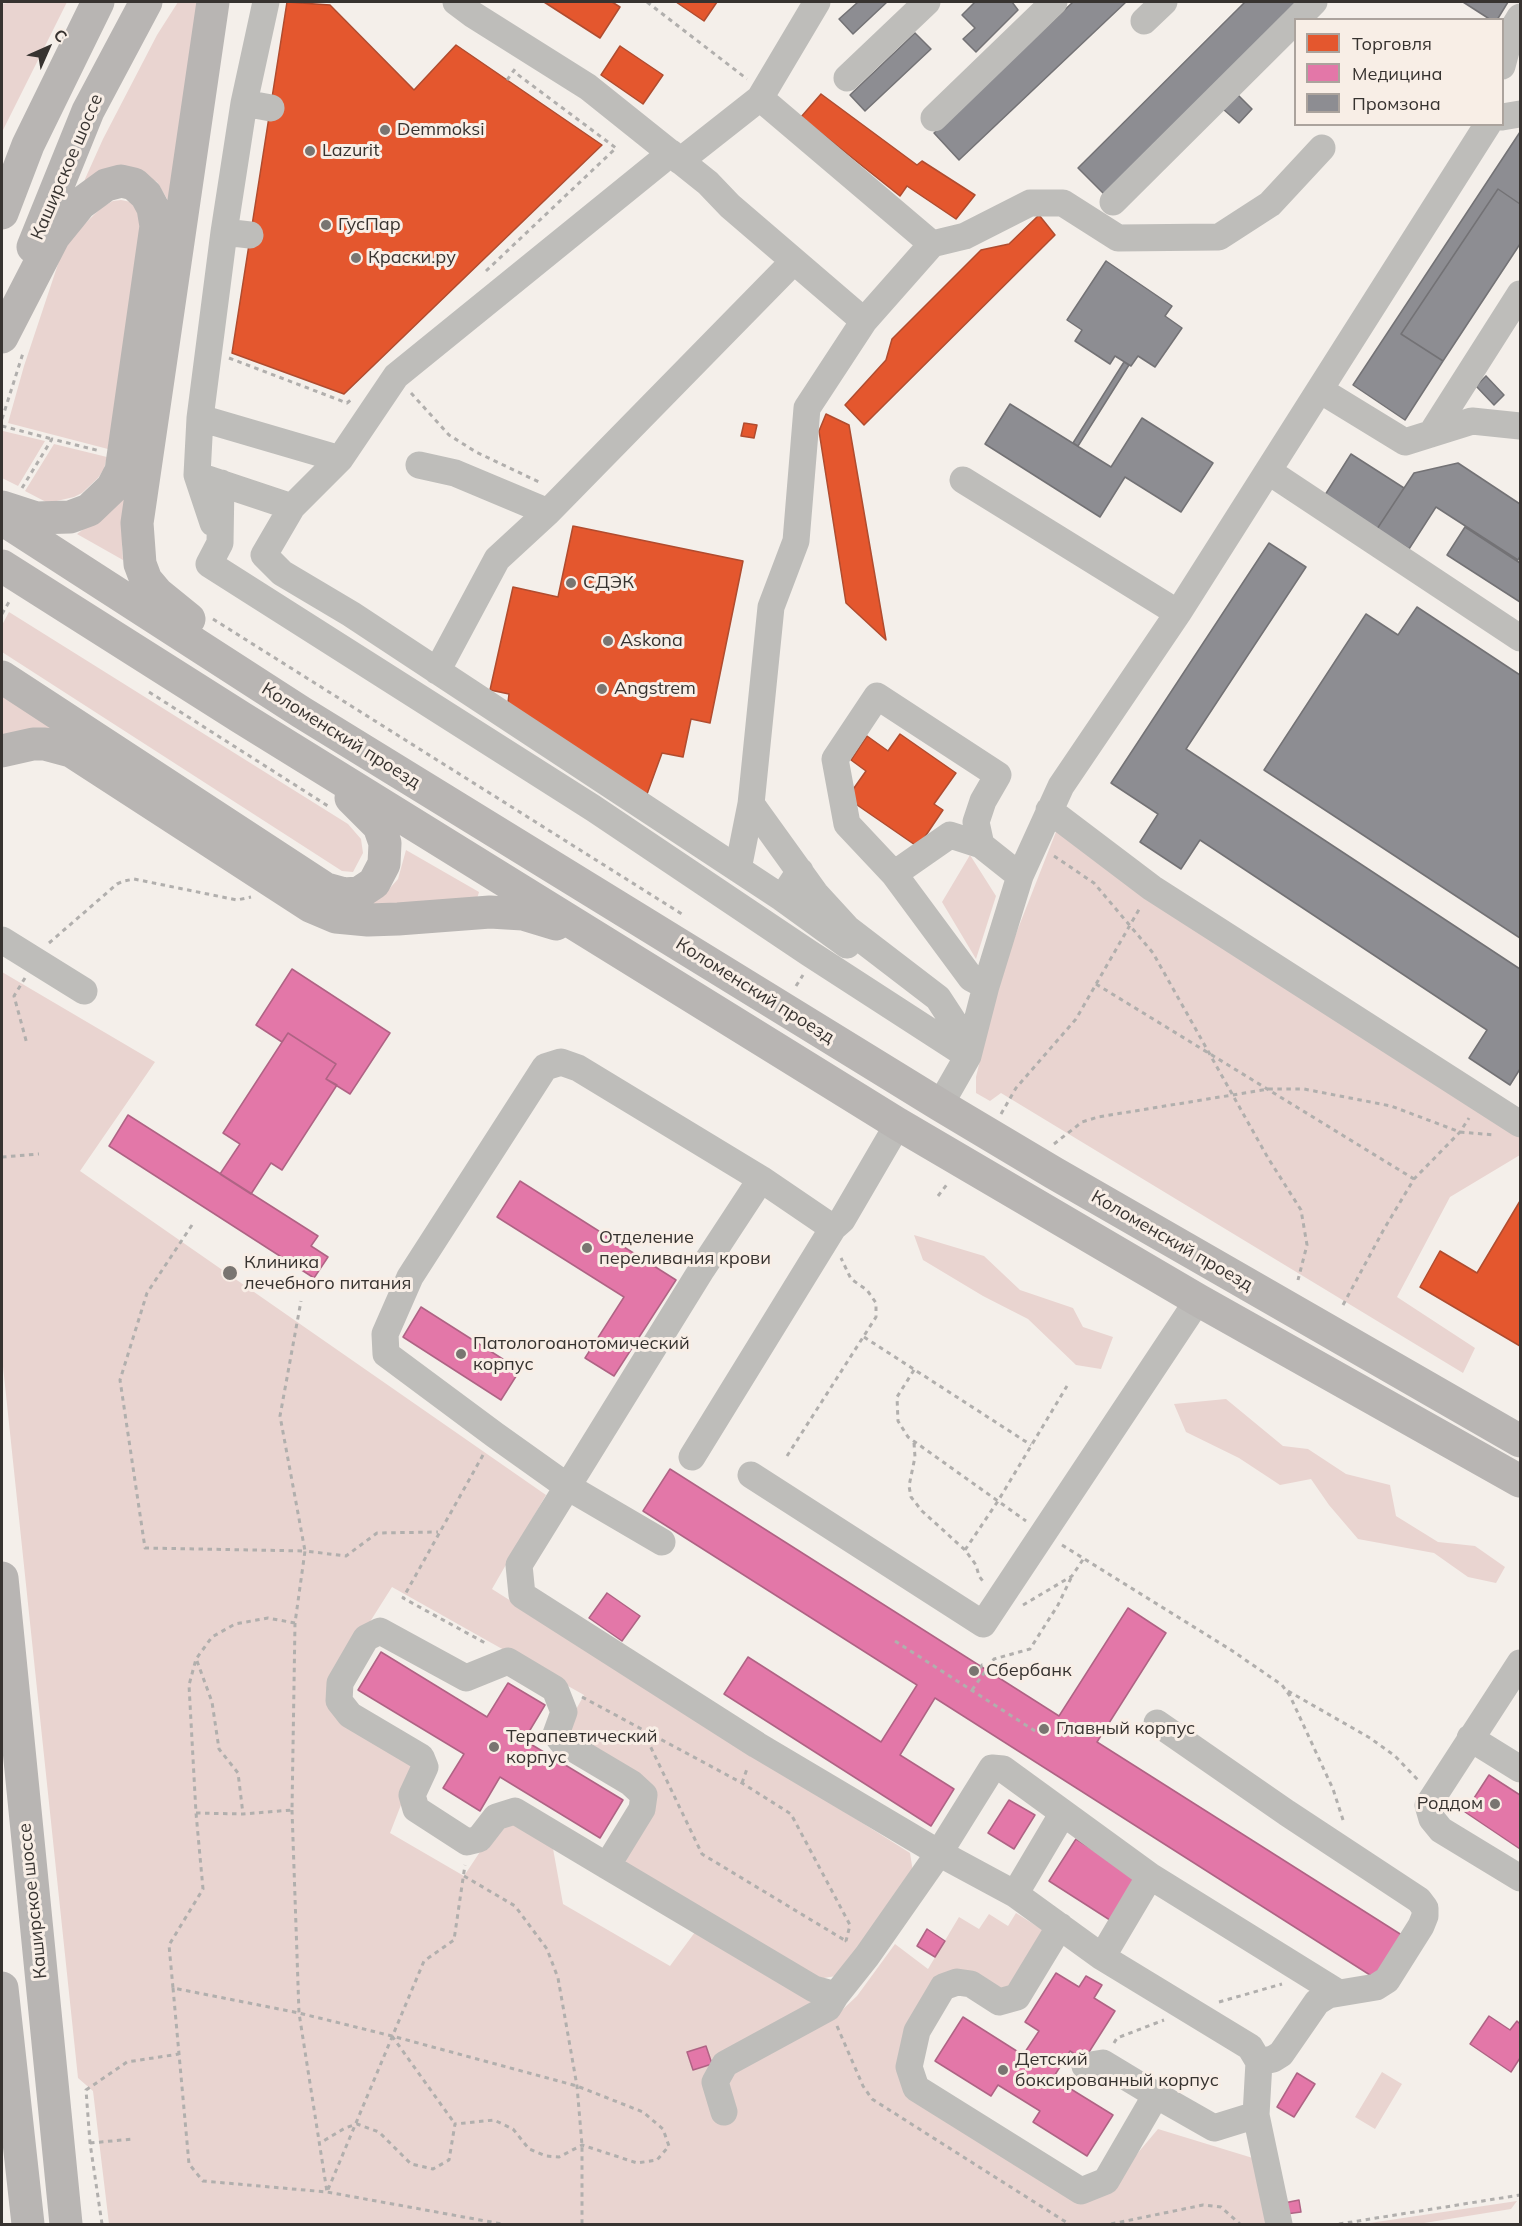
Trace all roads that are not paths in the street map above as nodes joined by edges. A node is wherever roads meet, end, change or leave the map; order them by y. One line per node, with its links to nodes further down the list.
1 (98, 2): 27 (main road)
2 (146, 2): 32 (main road, Каширское шоссе)
3 (213, 2): 51 (main road)
4 (266, 2): 18 (lane)
5 (456, 2): 25 (lane)
6 (927, 2): 16 (lane)
7 (1054, 2): 22 (lane)
8 (1164, 2): 13 (lane)
9 (1314, 2): 12 (lane)
10 (814, 4): 17 (lane)
11 (1521, 17): 15 (lane)
12 (1298, 18)
13 (1144, 21)
14 (1294, 22): 26 (lane)
15 (1508, 52)
16 (847, 78)
17 (762, 95): 25 (lane); 28 (lane)
18 (244, 103): 19 (lane); 34 (lane)
19 (271, 108)
20 (1521, 114): 21 (lane)
21 (1504, 117)
22 (934, 118)
23 (1487, 126): 33 (lane)
24 (1322, 148): 28 (lane)
25 (676, 157): 29 (lane); 37 (lane)
26 (1113, 202)
27 (2, 213)
28 (932, 244): 31 (lane)
29 (794, 261): 31 (lane); 43 (lane)
30 (1521, 294): 36 (lane)
31 (864, 321): 54 (lane)
32 (2, 338): 42 (main road)
33 (1320, 390): 36 (lane); 39 (lane)
34 (200, 418): 37 (lane); 40 (lane)
35 (1521, 426): 36 (lane)
36 (1431, 434)
37 (340, 459): 44 (lane)
38 (419, 465): 43 (lane)
39 (1268, 471): 47 (lane); 48 (lane)
40 (209, 479): 44 (lane); 66 (lane)
41 (963, 480): 47 (lane)
42 (10, 500)
43 (556, 503): 49 (lane)
44 (292, 507): 49 (lane)
45 (2, 519): 51 (main road, Коломенский проезд)
46 (2, 566): 53 (main road, Коломенский проезд)
47 (1178, 613): 55 (lane)
48 (1521, 638)
49 (437, 671): 57 (lane)
50 (2, 677): 53 (main road)
51 (301, 712): 67 (main road, Коломенский проезд)
52 (2, 751): 63 (main road)
53 (321, 767): 63 (main road, Коломенский проезд)
54 (751, 804): 57 (lane); 58 (lane)
55 (1049, 810): 60 (lane); 69 (lane)
56 (981, 845): 59 (lane); 59 (lane); 60 (lane)
57 (738, 869): 61 (lane)
58 (800, 871): 61 (lane); 66 (lane)
59 (894, 873): 64 (lane)
60 (1020, 876): 64 (lane)
61 (782, 898): 66 (lane)
62 (2, 940): 65 (lane)
63 (648, 969): 68 (main road, Коломенский проезд)
64 (986, 986): 66 (lane)
65 (84, 991)
66 (969, 1051): 67 (lane)
67 (940, 1105): 73 (main road, Коломенский проезд)
68 (898, 1124): 71 (lane); 72 (main road, Коломенский проезд)
69 (1510, 1130)
70 (761, 1179): 71 (lane); 77 (lane); 77 (lane)
71 (828, 1236): 74 (lane)
72 (1198, 1300): 75 (lane); 76 (main road, Коломенский проезд)
73 (1521, 1441)
74 (692, 1457)
75 (752, 1475)
76 (1521, 1481)
77 (568, 1486): 78 (lane); 85 (lane)
78 (662, 1542)
79 (2, 1578): 102 (main road, Каширское шоссе)
80 (1518, 1673): 82 (lane)
81 (1157, 1723): 93 (lane)
82 (1470, 1738): 83 (lane); 88 (lane)
83 (1521, 1769)
84 (1063, 1813): 85 (lane); 87 (lane); 89 (lane)
85 (939, 1852): 89 (lane); 94 (lane)
86 (607, 1866): 86 (lane); 94 (lane)
87 (1150, 1876): 91 (lane); 93 (lane)
88 (1521, 1878)
89 (1015, 1894): 90 (lane)
90 (1060, 1926): 91 (lane); 98 (lane)
91 (1102, 1957): 96 (lane)
92 (2, 1988): 95 (main road)
93 (1337, 1992): 96 (lane)
94 (832, 2002): 99 (lane)
95 (3, 2023): 101 (main road)
96 (1259, 2062): 100 (lane)
97 (1085, 2066): 98 (lane)
98 (1156, 2096): 100 (lane)
99 (724, 2112)
100 (1256, 2115): 103 (lane)
101 (28, 2224)
102 (66, 2224)
103 (1279, 2224)

